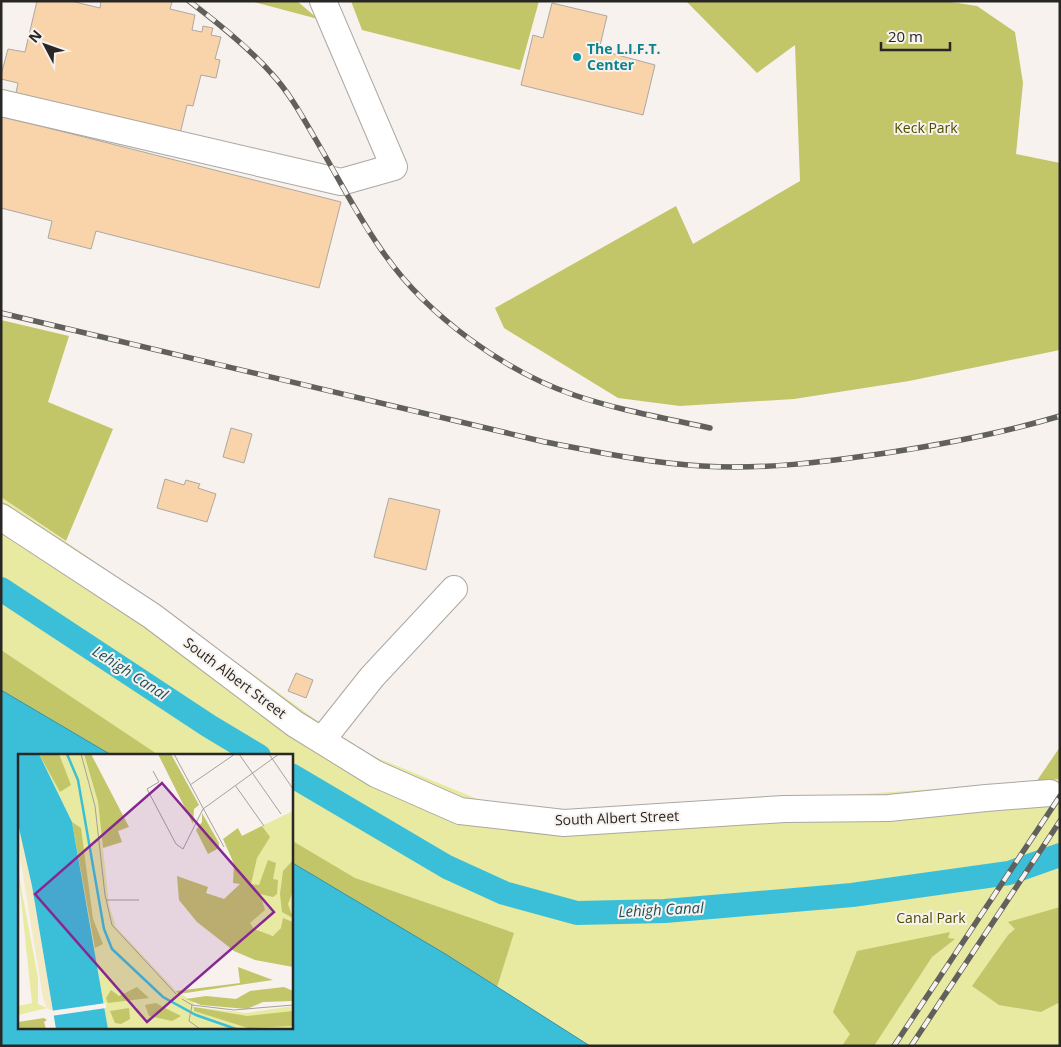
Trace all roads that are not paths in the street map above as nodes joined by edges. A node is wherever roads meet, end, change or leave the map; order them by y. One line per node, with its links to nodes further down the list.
1 (323, 1): 2 (lane)
2 (1, 103)
3 (1, 517): 5 (lane, South Albert Street)
4 (454, 589): 5 (lane)
5 (322, 740): 6 (lane, South Albert Street)
6 (1050, 793)

